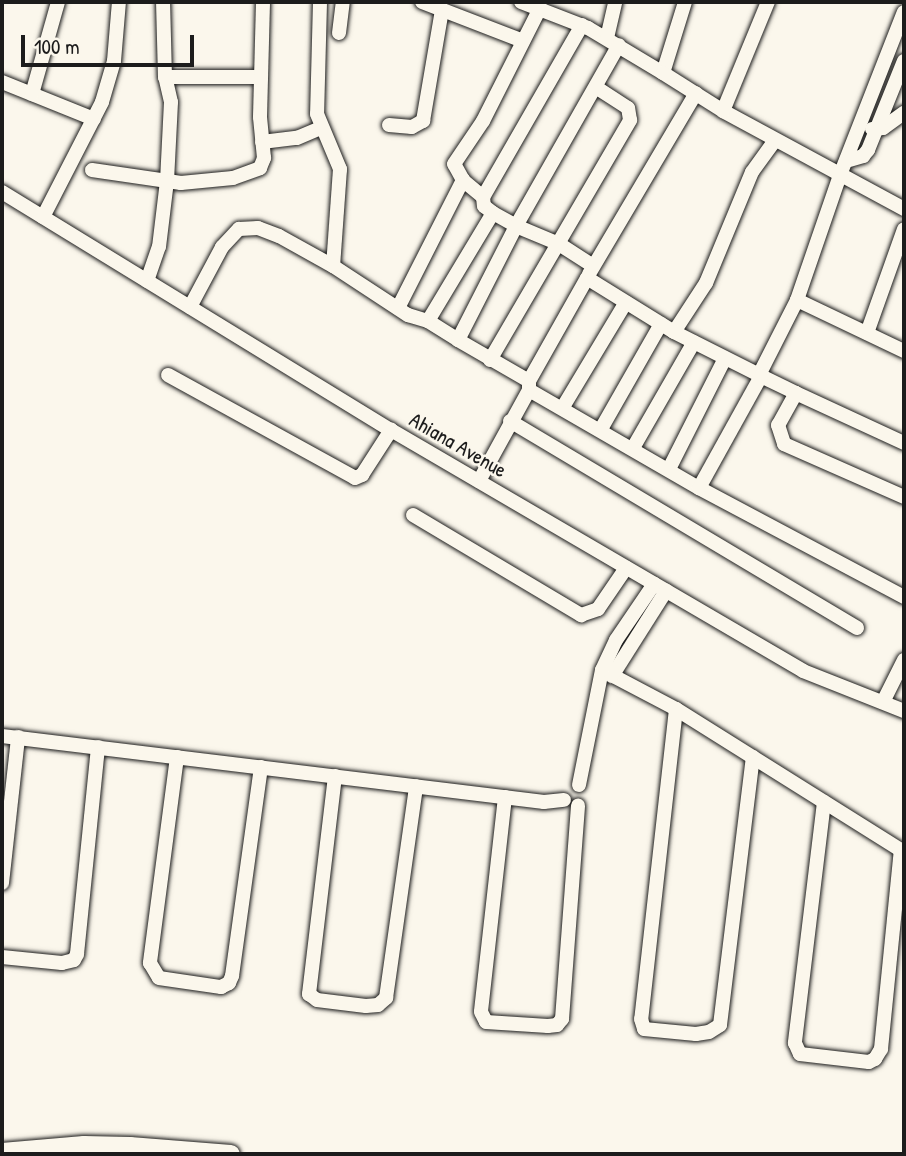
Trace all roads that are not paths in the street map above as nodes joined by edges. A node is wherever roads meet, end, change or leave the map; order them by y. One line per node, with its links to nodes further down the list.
1 (58, 2): 25 (street)
2 (119, 2): 28 (street)
3 (163, 2): 20 (street)
4 (263, 2): 21 (street)
5 (320, 2): 31 (street)
6 (343, 2): 15 (street)
7 (422, 2): 12 (street)
8 (615, 2): 17 (street)
9 (685, 2): 19 (street)
10 (768, 2): 26 (street)
11 (531, 4): 14 (street); 16 (street)
12 (442, 10): 16 (street); 30 (street)
13 (904, 12): 29 (street)
14 (582, 25): 17 (street); 41 (street)
15 (340, 33)
16 (523, 41): 38 (street)
17 (613, 42): 19 (street); 23 (street)
18 (904, 61): 32 (street)
19 (663, 73): 24 (street)
20 (165, 77): 21 (street); 39 (street)
21 (260, 77): 34 (street)
22 (2, 82): 25 (street)
23 (596, 87): 45 (street); 47 (street)
24 (695, 93): 26 (street); 49 (street)
25 (32, 94): 28 (street)
26 (723, 111): 33 (street)
27 (904, 113): 32 (street)
28 (94, 119): 44 (street)
29 (860, 124): 32 (street); 35 (street)
30 (390, 125)
31 (321, 128): 34 (street); 48 (street)
32 (877, 130): 35 (street)
33 (775, 140): 37 (street); 57 (street)
34 (262, 142): 39 (street)
35 (846, 161): 37 (street)
36 (92, 170): 39 (street)
37 (840, 175): 42 (street); 51 (street)
38 (463, 180): 41 (street); 54 (street)
39 (167, 181): 50 (street)
40 (2, 192): 44 (street, Ahiana Avenue)
41 (483, 197): 43 (street)
42 (904, 209)
43 (493, 213): 45 (street); 55 (street)
44 (43, 218): 50 (street, Ahiana Avenue)
45 (516, 226): 47 (street); 59 (street)
46 (904, 229): 58 (street)
47 (559, 244): 49 (street); 63 (street)
48 (333, 266): 53 (street); 54 (street)
49 (590, 272): 52 (street); 66 (street)
50 (147, 281): 53 (street, Ahiana Avenue)
51 (797, 300): 58 (street); 65 (street)
52 (626, 302): 56 (street); 68 (street)
53 (190, 307): 71 (street, Ahiana Avenue)
54 (398, 308): 55 (street)
55 (428, 321): 59 (street)
56 (661, 324): 57 (street); 70 (street)
57 (674, 332): 60 (street)
58 (867, 333): 61 (street)
59 (458, 340): 63 (street)
60 (694, 342): 62 (street); 73 (street)
61 (904, 351)
62 (725, 358): 65 (street); 74 (street)
63 (490, 360): 66 (street)
64 (168, 375): 71 (street)
65 (760, 376): 67 (street); 76 (street)
66 (529, 386): 68 (street); 69 (street)
67 (796, 393): 72 (street); 77 (street)
68 (563, 407): 70 (street)
69 (510, 421): 75 (street); 82 (street)
70 (601, 429): 73 (street)
71 (391, 430): 75 (street, Ahiana Avenue)
72 (904, 443)
73 (633, 448): 74 (street)
74 (668, 468): 76 (street)
75 (479, 481): 79 (street, Ahiana Avenue)
76 (699, 488): 81 (street)
77 (904, 497)
78 (413, 515): 79 (street)
79 (626, 568): 80 (street, Ahiana Avenue)
80 (660, 587): 84 (street); 85 (street, Ahiana Avenue)
81 (904, 597)
82 (857, 628)
83 (904, 660): 85 (street)
84 (607, 673): 86 (street); 98 (street)
85 (883, 702): 87 (street, Ahiana Avenue)
86 (676, 709): 92 (street); 92 (street)
87 (904, 711)
88 (2, 736): 89 (street)
89 (18, 737): 90 (street); 100 (street)
90 (98, 747): 91 (street); 101 (street)
91 (177, 757): 93 (street); 93 (street)
92 (753, 757): 97 (street)
93 (261, 767): 94 (street)
94 (335, 776): 95 (street); 95 (street)
95 (416, 786): 96 (street)
96 (505, 797): 98 (street); 98 (street)
97 (824, 802): 99 (street); 99 (street)
98 (571, 803)
99 (902, 851)
100 (2, 883)
101 (2, 957)
102 (2, 1152): 103 (street)
103 (34, 1152): 104 (street)
104 (231, 1154)

